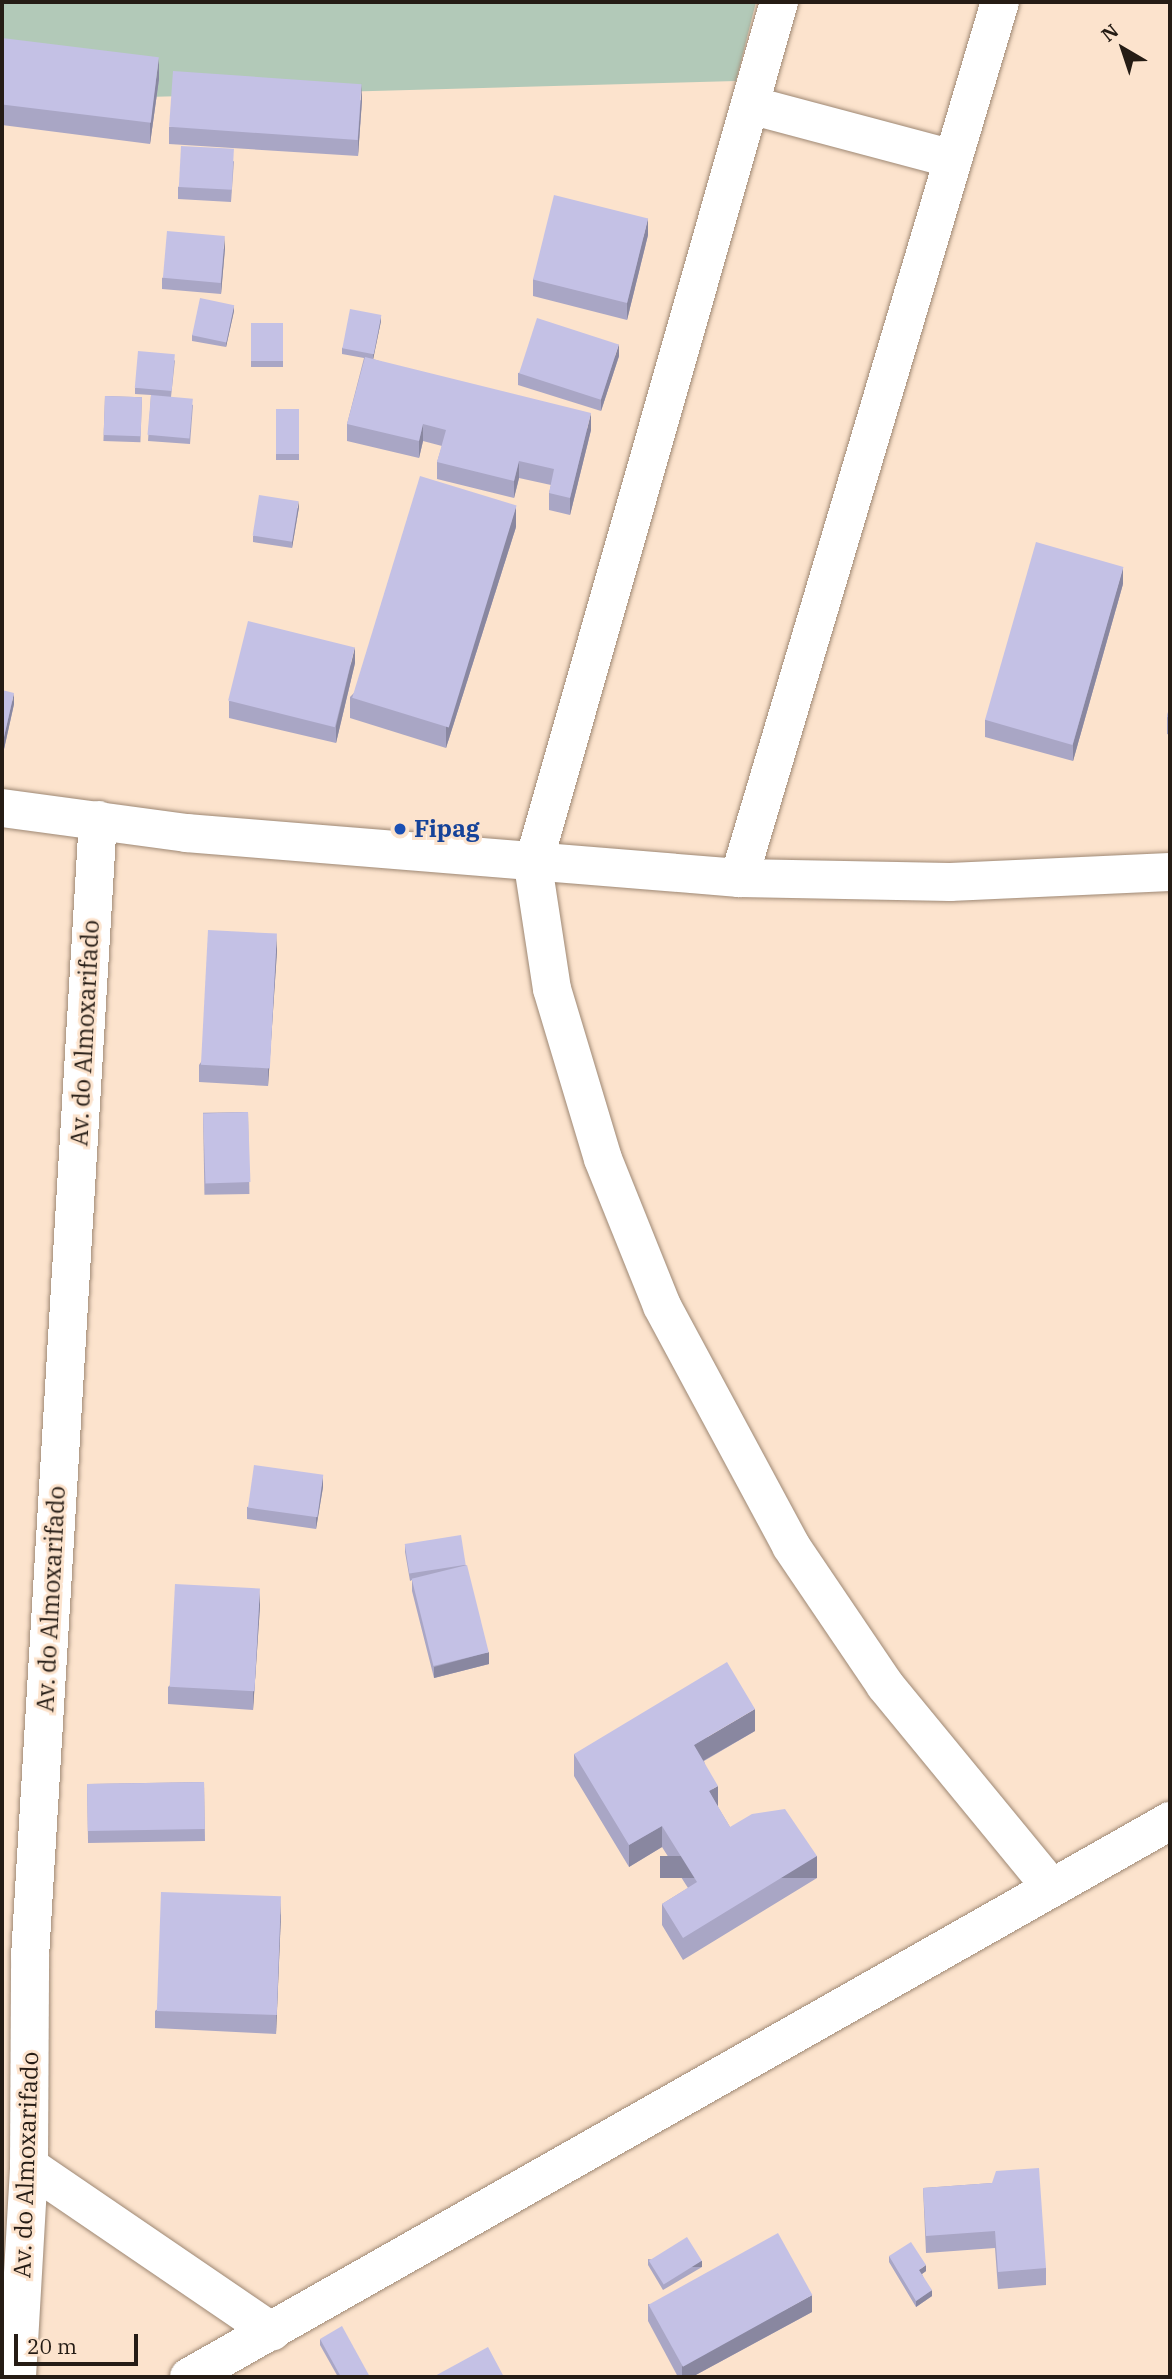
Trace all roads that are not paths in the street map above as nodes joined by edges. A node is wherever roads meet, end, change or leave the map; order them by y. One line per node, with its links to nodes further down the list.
1 (779, 2): 3 (street)
2 (1000, 2): 4 (street)
3 (750, 105): 4 (street); 7 (street)
4 (953, 159): 9 (street)
5 (2, 808): 6 (street)
6 (98, 820): 7 (street); 12 (street, Av. do Almoxarifado)
7 (533, 865): 9 (street); 11 (street)
8 (1170, 872): 9 (street)
9 (738, 878)
10 (1170, 1821): 11 (street)
11 (1050, 1886): 14 (street)
12 (16, 1951): 13 (street, Av. do Almoxarifado)
13 (29, 2166): 14 (street); 15 (street, Av. do Almoxarifado)
14 (272, 2332): 16 (street)
15 (17, 2377)
16 (189, 2377)

